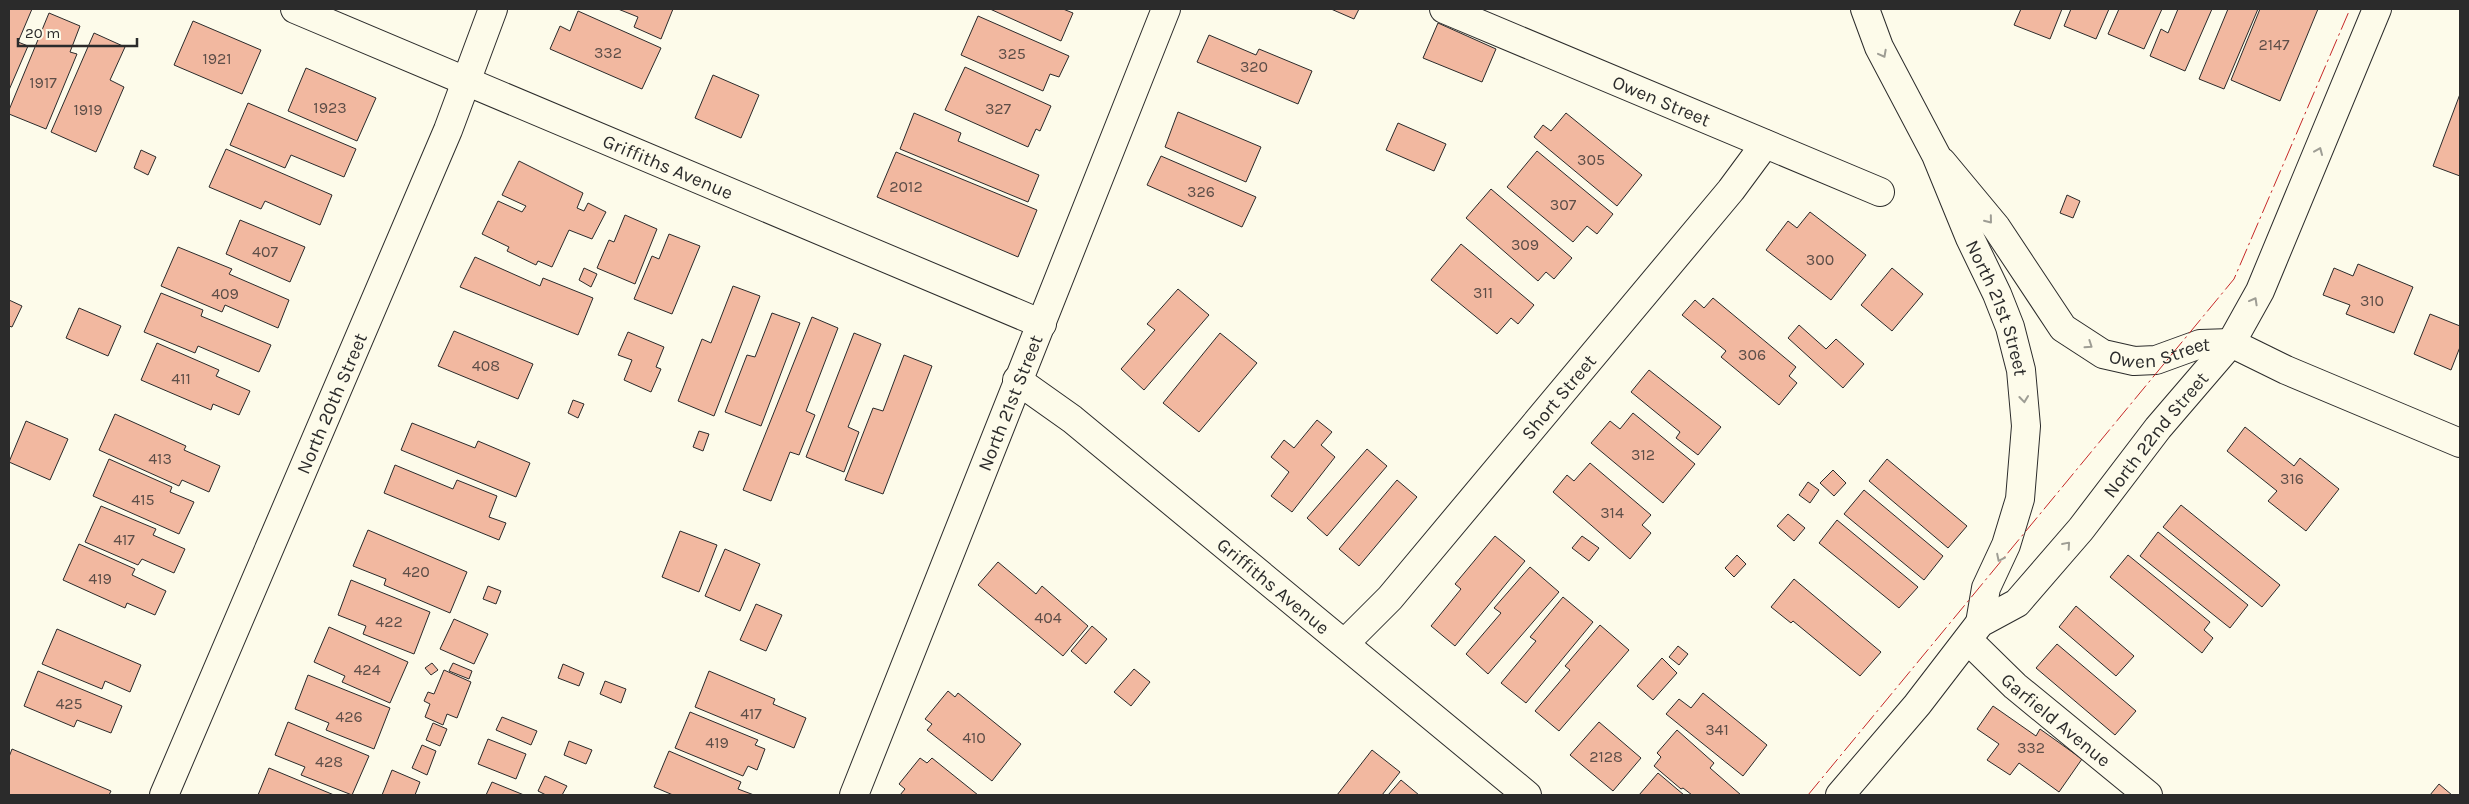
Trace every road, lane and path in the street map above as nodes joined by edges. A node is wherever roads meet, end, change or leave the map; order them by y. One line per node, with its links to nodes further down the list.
1 (295, 9): 7 (street, Griffiths Avenue)
2 (492, 9): 7 (street, North 20th Street)
3 (1166, 9): 11 (street, North 21st Street)
4 (1444, 9): 8 (street, Owen Street)
5 (1864, 9): 9 (street, North 21st Street, one-way to 9)
6 (2377, 9): 12 (street, North 22nd Street, one-way to 6)
7 (466, 80): 11 (street, Griffiths Avenue); 17 (street, North 20th Street)
8 (1766, 144): 10 (street, Owen Street); 16 (street, Short Street)
9 (1936, 155): 12 (street, Owen Street, one-way to 12); 15 (street, North 21st Street, one-way to 15)
10 (1880, 192)
11 (1042, 324): 13 (street, North 21st Street)
12 (2231, 343): 14 (street, Owen Street); 15 (street, North 22nd Street, one-way to 12)
13 (1018, 380): 16 (street, Griffiths Avenue); 18 (street, North 21st Street)
14 (2460, 443)
15 (1974, 632): 20 (street, North 22nd Street); 21 (street, Garfield Avenue)
16 (1345, 643): 19 (street, Griffiths Avenue)
17 (164, 795)
18 (854, 795)
19 (1527, 795)
20 (1840, 795)
21 (2148, 795)

